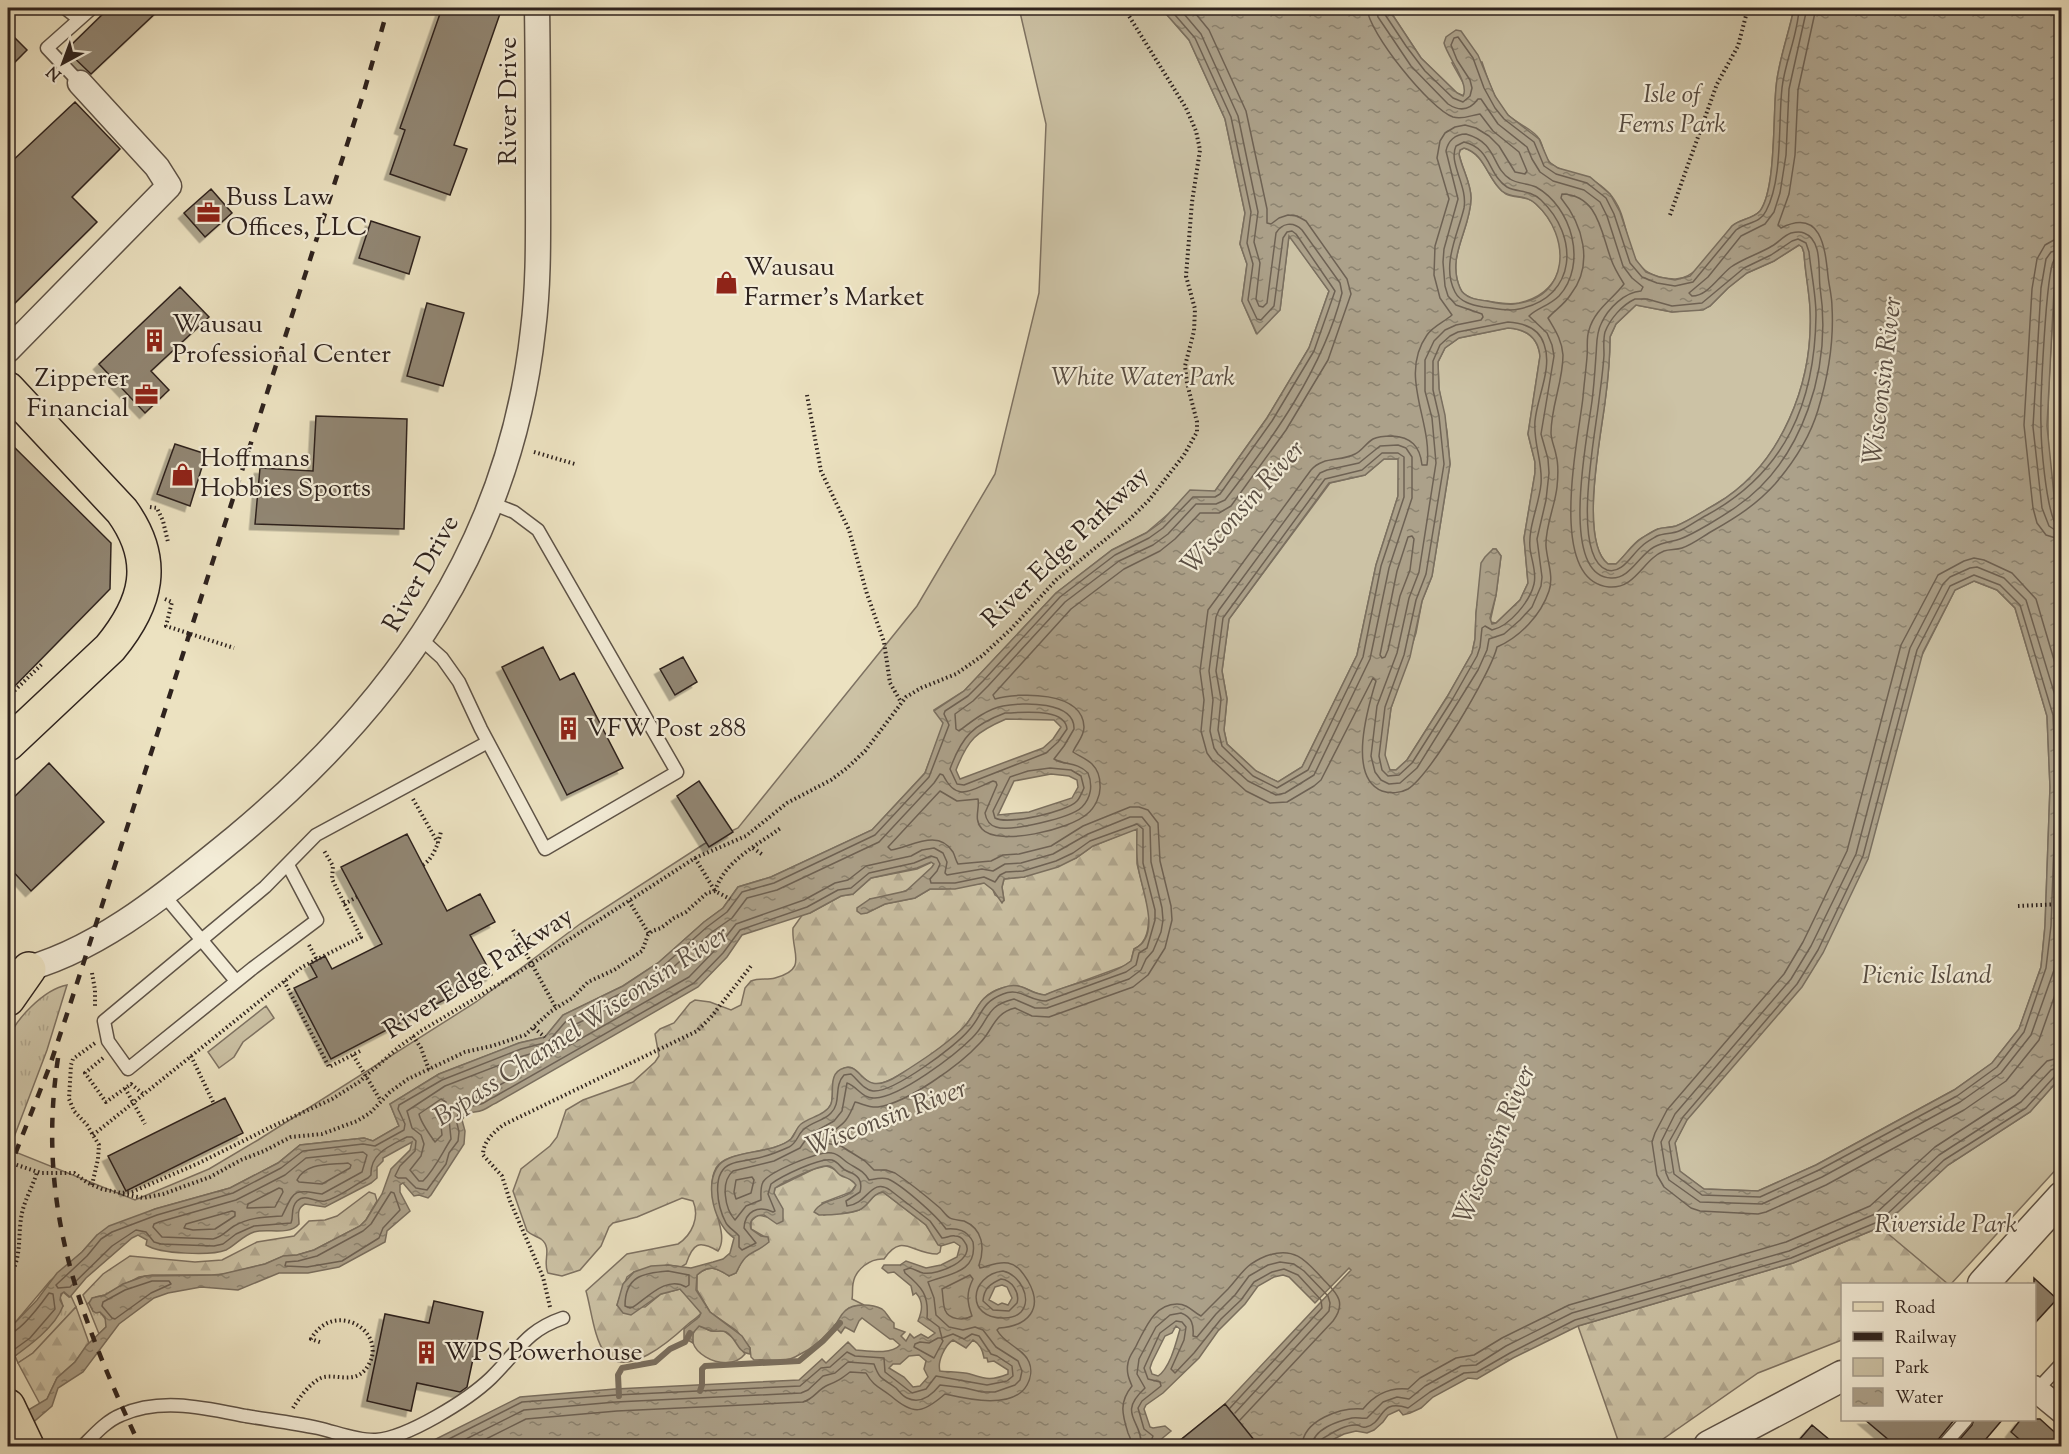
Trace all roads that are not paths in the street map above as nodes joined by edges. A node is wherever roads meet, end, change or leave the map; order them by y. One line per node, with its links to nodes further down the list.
1 (65, 8): 4 (lane)
2 (92, 8): 4 (lane)
3 (537, 8): 8 (street, River Drive)
4 (80, 19): 5 (lane)
5 (80, 83): 6 (street)
6 (8, 350)
7 (8, 389): 11 (main road)
8 (491, 503): 9 (street, River Drive); 10 (lane)
9 (421, 639): 10 (lane); 13 (street, River Drive)
10 (488, 742): 12 (lane)
11 (8, 744)
12 (288, 865): 14 (lane); 16 (lane)
13 (163, 894): 14 (lane); 15 (street, River Drive)
14 (200, 940): 16 (lane); 16 (lane)
15 (18, 971): 17 (main road)
16 (236, 981)
17 (8, 999)
18 (2061, 1197): 19 (street)
19 (1984, 1283)
20 (558, 1319): 28 (lane)
21 (2061, 1363): 23 (lane)
22 (1841, 1377): 29 (street)
23 (2036, 1389): 25 (street)
24 (8, 1406): 27 (main road)
25 (2061, 1411)
26 (1964, 1421): 30 (lane)
27 (27, 1446)
28 (83, 1446)
29 (1709, 1446)
30 (1943, 1446)

